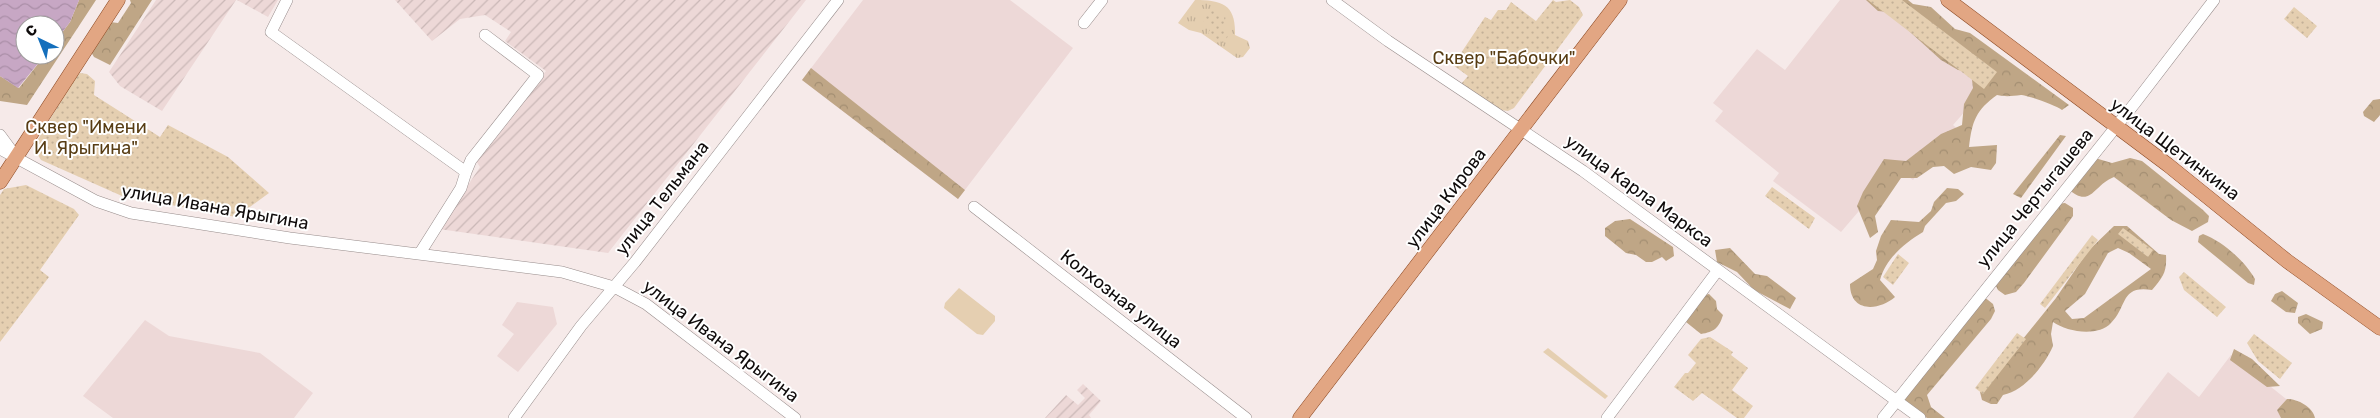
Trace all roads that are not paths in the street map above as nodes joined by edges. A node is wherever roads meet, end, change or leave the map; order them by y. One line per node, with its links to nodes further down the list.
1 (118, 0): 15 (main road)
2 (287, 0): 16 (street)
3 (838, 0): 21 (street, улица Тельмана)
4 (1102, 0): 9 (street)
5 (1332, 0): 12 (street, улица Карла Маркса)
6 (1620, 0): 12 (main road, улица Кирова)
7 (1948, 0): 11 (main road, улица Щетинкина)
8 (2214, 0): 11 (street, улица Чертыгашева)
9 (1084, 23)
10 (485, 35): 16 (street)
11 (2115, 127): 22 (main road, улица Щетинкина); 23 (street, улица Чертыгашева)
12 (1521, 130): 20 (street, улица Карла Маркса); 27 (main road, улица Кирова)
13 (0, 135): 15 (street)
14 (0, 149): 15 (street, улица Ивана Ярыгина)
15 (16, 158): 17 (main road); 19 (street, улица Ивана Ярыгина)
16 (466, 172): 19 (street)
17 (0, 182)
18 (974, 206): 26 (street, Колхозная улица)
19 (420, 253): 21 (street, улица Ивана Ярыгина)
20 (1718, 270): 23 (street, улица Карла Маркса); 28 (street)
21 (614, 287): 24 (street, улица Тельмана); 25 (street, улица Ивана Ярыгина)
22 (2380, 328)
23 (1896, 401): 29 (street, улица Чертыгашева); 30 (street, улица Карла Маркса)
24 (514, 418)
25 (794, 418)
26 (1246, 418)
27 (1300, 418)
28 (1607, 418)
29 (1883, 418)
30 (1920, 418)

